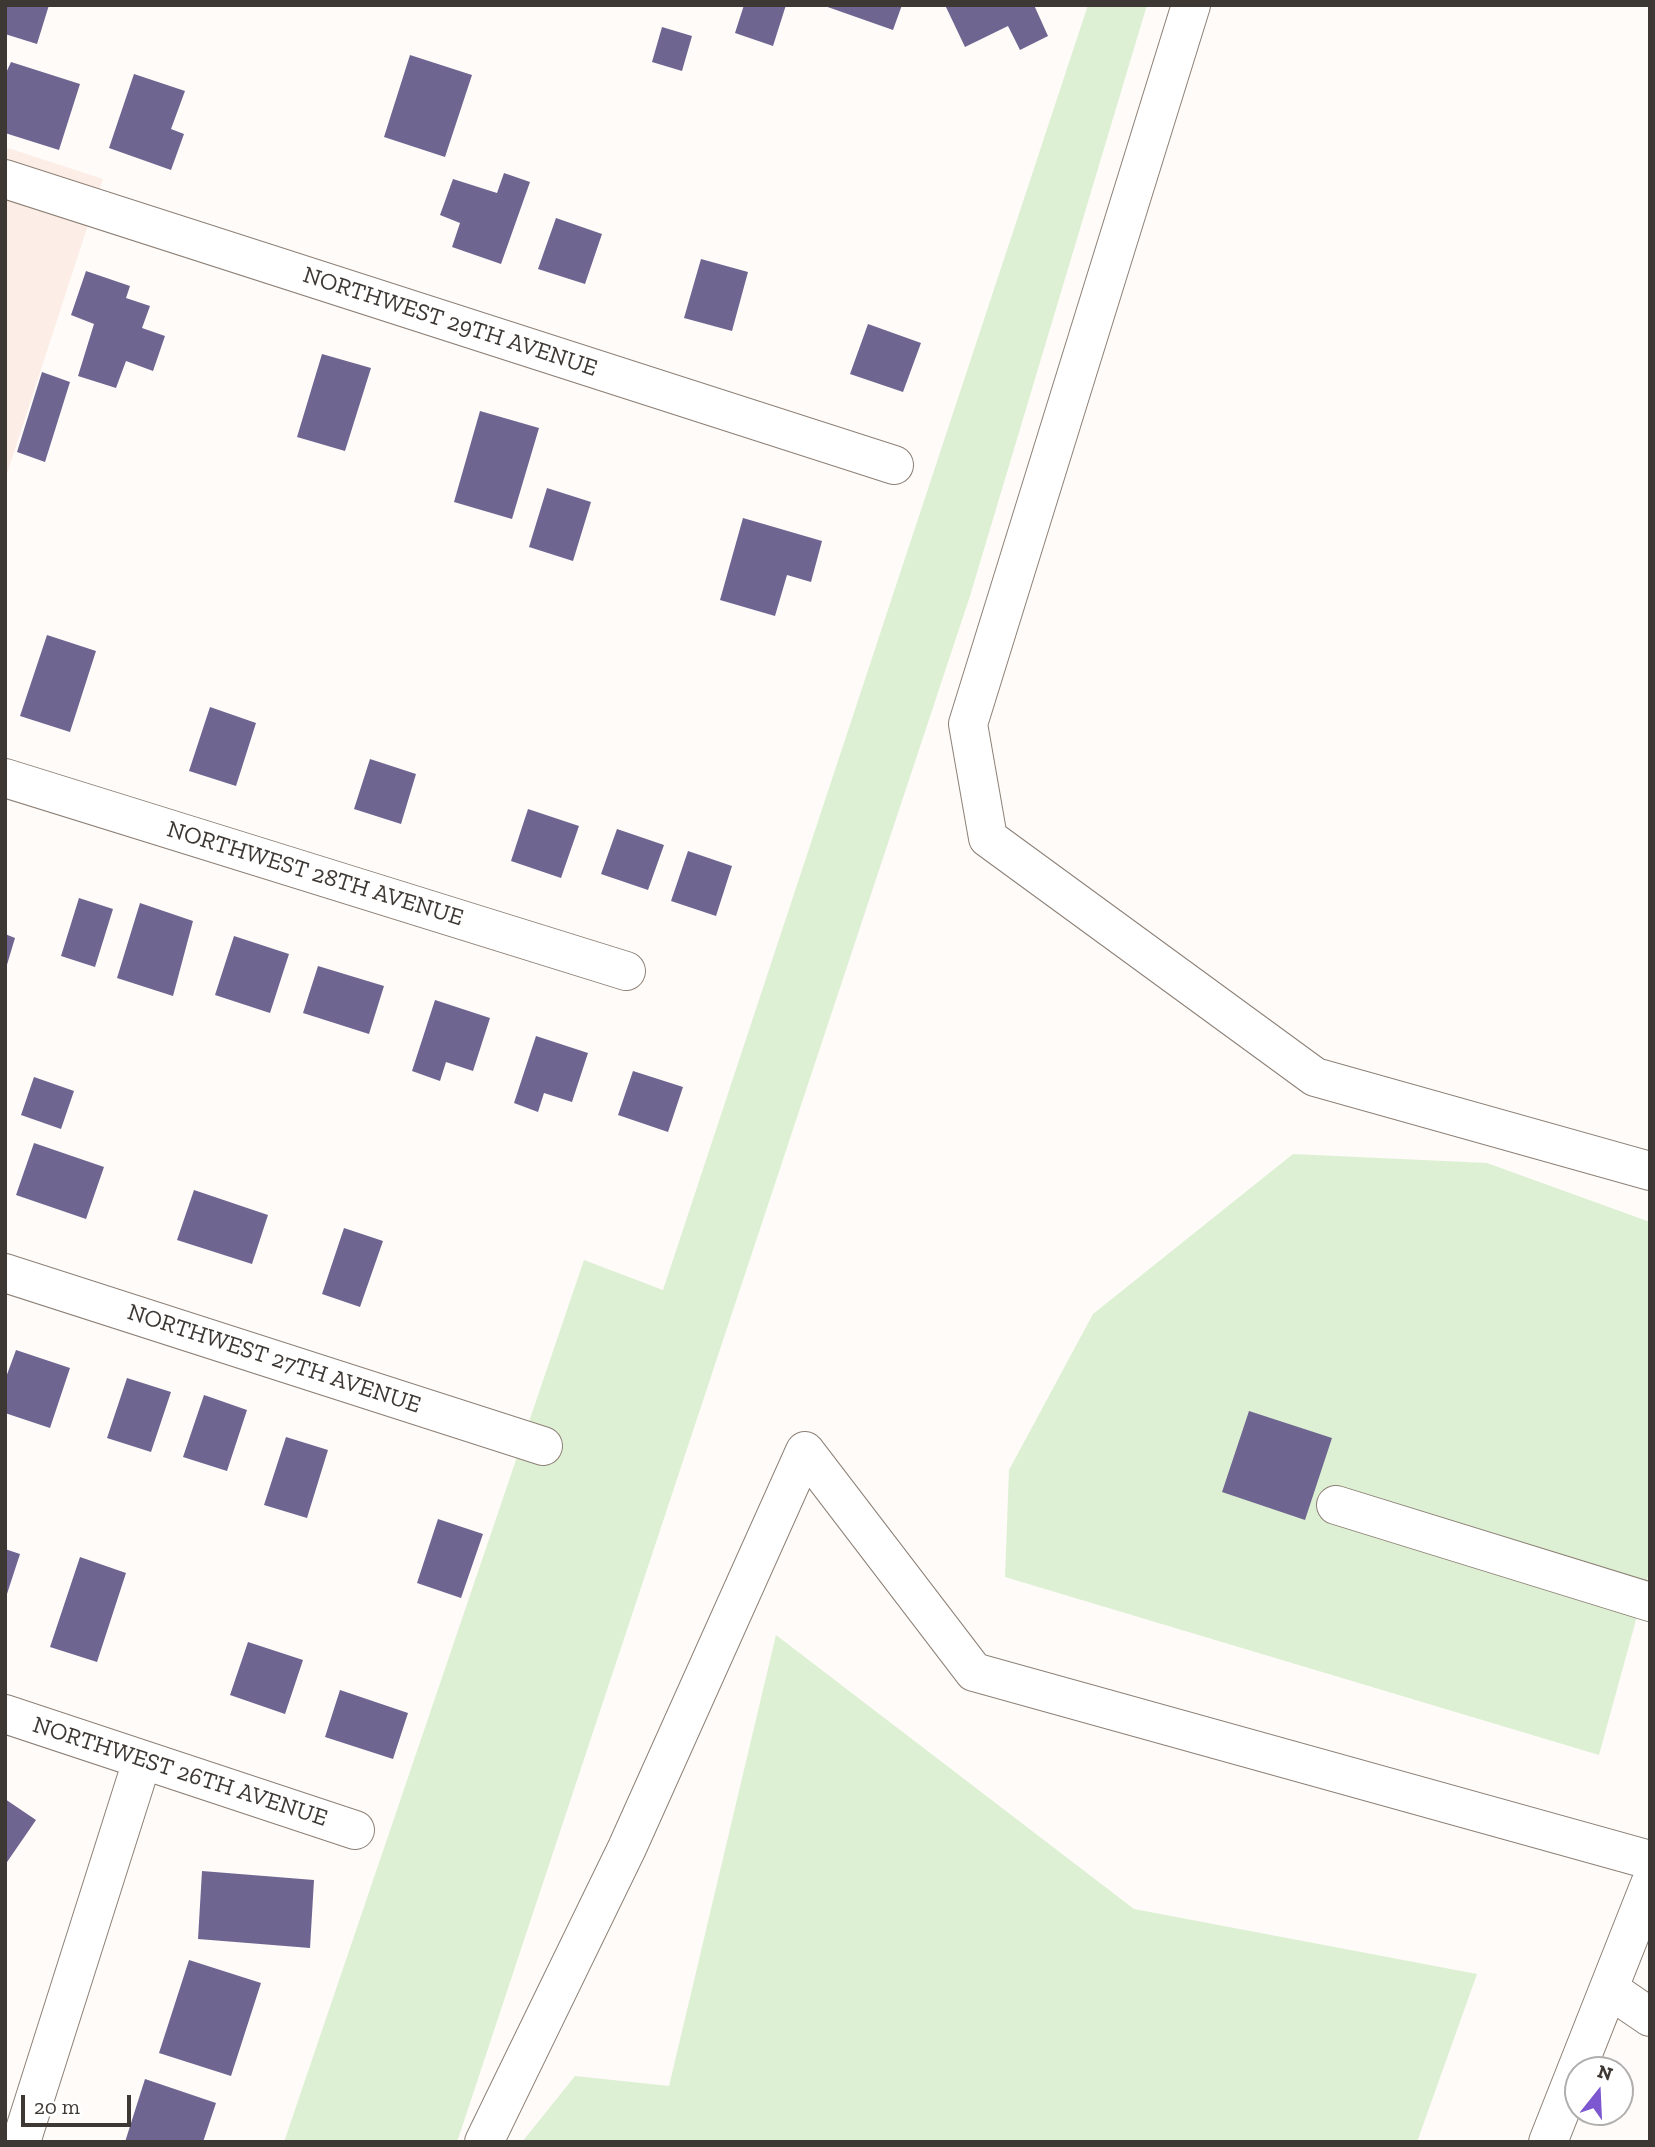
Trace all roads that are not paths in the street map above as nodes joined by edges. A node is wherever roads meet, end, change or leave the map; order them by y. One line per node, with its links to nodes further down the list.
1 (1191, 5): 6 (street)
2 (5, 179): 3 (street, NORTHWEST 29TH AVENUE)
3 (894, 466)
4 (5, 778): 5 (street, NORTHWEST 28TH AVENUE)
5 (626, 971)
6 (1650, 1171)
7 (5, 1273): 8 (street, NORTHWEST 27TH AVENUE)
8 (543, 1446)
9 (1336, 1505): 10 (street)
10 (1650, 1602)
11 (5, 1714): 12 (street, NORTHWEST 26TH AVENUE)
12 (142, 1761): 13 (street, NORTHWEST 26TH AVENUE); 18 (street)
13 (355, 1830)
14 (1650, 1860): 19 (street)
15 (1650, 1884): 16 (street)
16 (1609, 1989): 17 (street); 20 (street)
17 (1650, 2017)
18 (21, 2142)
19 (484, 2142)
20 (1548, 2142)

